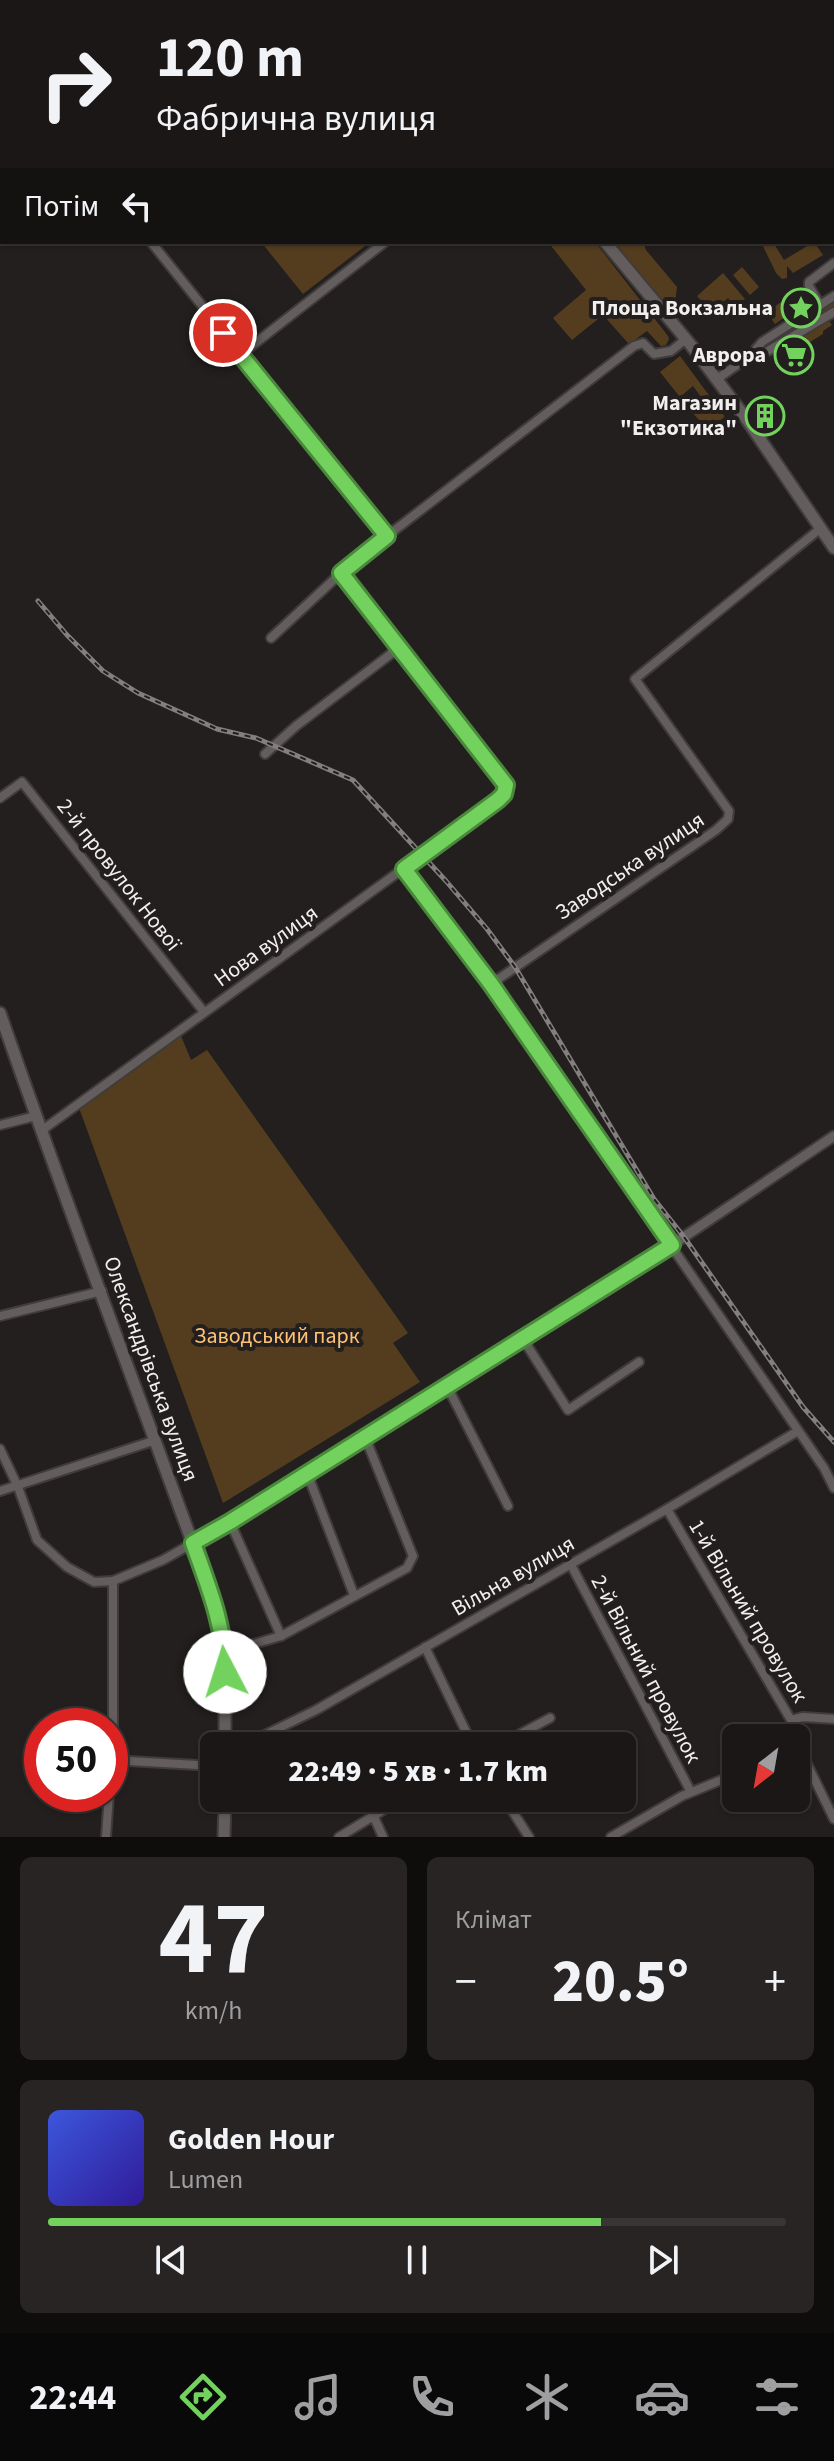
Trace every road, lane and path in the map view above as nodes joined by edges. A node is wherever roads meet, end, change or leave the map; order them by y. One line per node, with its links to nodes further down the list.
1 (153, 244): 9 (street)
2 (382, 244): 9 (street)
3 (607, 244): 8 (main road)
4 (834, 263): 6 (street)
5 (834, 296): 6 (street)
6 (820, 305): 10 (street)
7 (834, 312): 10 (street)
8 (686, 339): 11 (main road); 13 (street)
9 (240, 355): 13 (street)
10 (750, 356): 11 (street)
11 (717, 379): 12 (main road)
12 (821, 528): 14 (main road); 21 (street, Заводська вулиця)
13 (387, 536): 15 (street)
14 (834, 548)
15 (341, 573): 16 (street); 17 (street)
16 (271, 638)
17 (400, 647): 18 (street); 20 (street, Нова вулиця)
18 (265, 754)
19 (0, 798): 22 (street, 2-й провулок Нової)
20 (404, 869): 21 (street); 22 (street, Нова вулиця)
21 (491, 984): 28 (street)
22 (204, 1012): 26 (street, Нова вулиця)
23 (0, 1013): 24 (main road, Олександрівська вулиця)
24 (36, 1116): 25 (street); 26 (main road, Олександрівська вулиця)
25 (0, 1125)
26 (41, 1131): 29 (main road, Олександрівська вулиця)
27 (834, 1136): 28 (street)
28 (672, 1245): 31 (street); 34 (street)
29 (102, 1291): 30 (street); 36 (main road, Олександрівська вулиця)
30 (0, 1316)
31 (523, 1339): 32 (street); 33 (street)
32 (639, 1362)
33 (447, 1386): 35 (street); 44 (street)
34 (798, 1431): 39 (street); 45 (street, Вільна вулиця)
35 (365, 1437): 40 (street); 50 (street)
36 (156, 1440): 41 (street); 47 (main road, Олександрівська вулиця)
37 (0, 1449): 41 (street)
38 (834, 1463): 39 (street)
39 (824, 1468): 42 (street)
40 (307, 1473): 46 (street); 50 (street)
41 (18, 1487): 43 (street); 49 (street)
42 (834, 1488)
43 (0, 1491)
44 (508, 1506)
45 (667, 1509): 48 (street, Вільна вулиця); 57 (street, 1-й Вільний провулок)
46 (230, 1522): 47 (street); 51 (street)
47 (193, 1543): 49 (street); 52 (main road, Олександрівська вулиця)
48 (570, 1563): 53 (street, Вільна вулиця); 67 (street, 2-й Вільний провулок)
49 (113, 1581): 54 (street)
50 (354, 1595): 51 (street)
51 (281, 1636): 52 (street)
52 (225, 1647): 59 (main road, Олександрівська вулиця)
53 (425, 1647): 60 (street, Вільна вулиця); 61 (street)
54 (112, 1708)
55 (550, 1718): 62 (street)
56 (834, 1719): 57 (street)
57 (791, 1720): 58 (street, 1-й Вільний провулок)
58 (792, 1724)
59 (225, 1732)
60 (271, 1732)
61 (466, 1732)
62 (524, 1732)
63 (128, 1761): 64 (street)
64 (200, 1765)
65 (810, 1770): 73 (street, 1-й Вільний провулок)
66 (722, 1780): 67 (street)
67 (691, 1792): 79 (street)
68 (108, 1812): 74 (street)
69 (225, 1812): 75 (main road)
70 (378, 1812): 72 (street)
71 (513, 1812): 78 (street)
72 (373, 1815): 76 (street); 77 (street)
73 (834, 1819)
74 (106, 1837)
75 (224, 1837)
76 (339, 1837)
77 (383, 1837)
78 (529, 1837)
79 (611, 1837)

